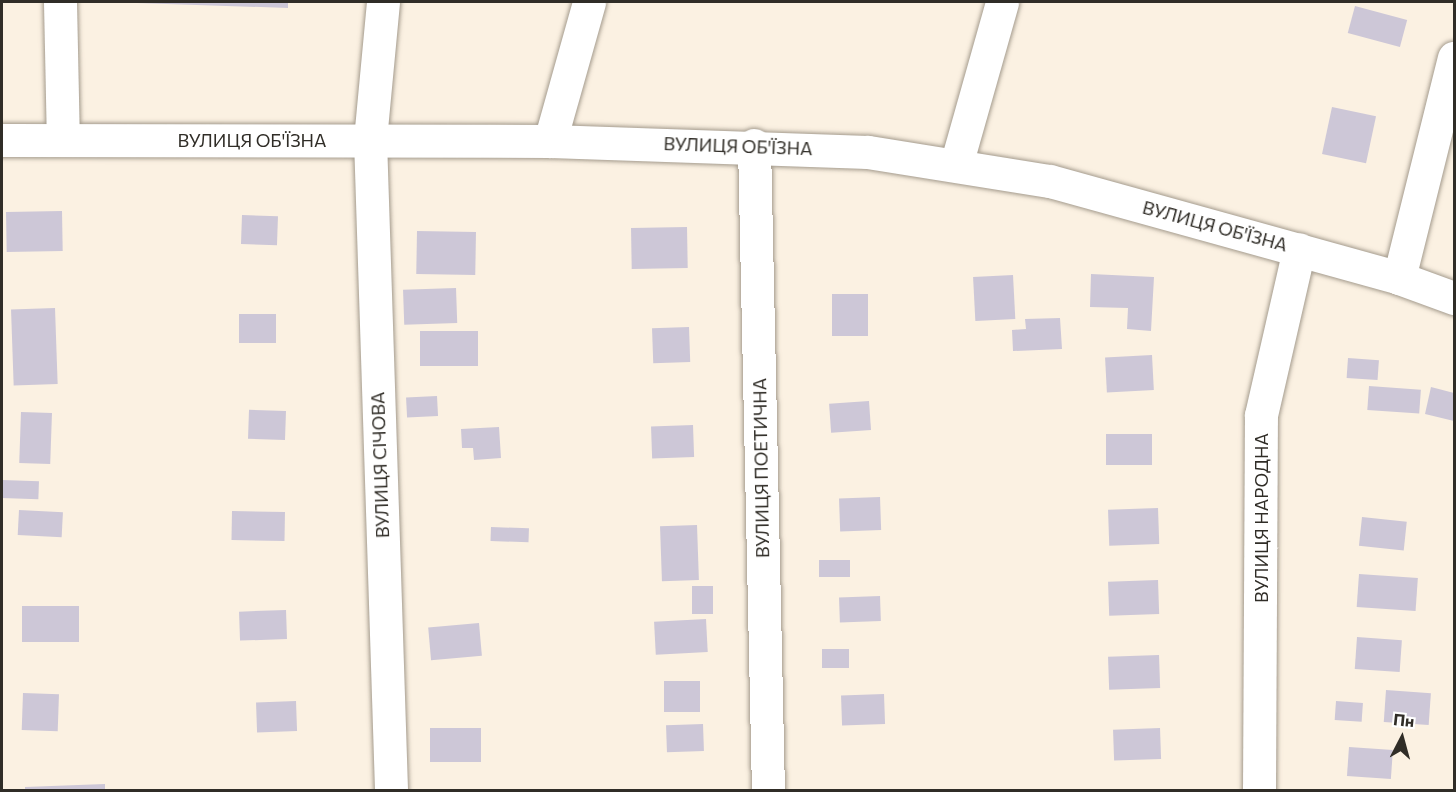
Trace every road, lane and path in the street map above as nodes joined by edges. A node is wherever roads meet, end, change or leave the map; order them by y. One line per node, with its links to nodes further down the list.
1 (60, 2): 8 (street)
2 (383, 2): 6 (street, ВУЛИЦЯ СІЧОВА)
3 (589, 2): 9 (street)
4 (1002, 2): 11 (street)
5 (1455, 58): 13 (street)
6 (370, 139): 8 (street, ВУЛИЦЯ ОБ'ЇЗНА); 9 (street, ВУЛИЦЯ ОБ'ЇЗНА); 15 (street, ВУЛИЦЯ СІЧОВА)
7 (2, 140): 8 (street, ВУЛИЦЯ ОБ'ЇЗНА)
8 (63, 140)
9 (550, 141): 10 (street, ВУЛИЦЯ ОБ'ЇЗНА)
10 (754, 145): 11 (street, ВУЛИЦЯ ОБ'ЇЗНА); 16 (street, ВУЛИЦЯ ПОЕТИЧНА)
11 (956, 165): 12 (street, ВУЛИЦЯ ОБ'ЇЗНА)
12 (1299, 249): 13 (street, ВУЛИЦЯ ОБ'ЇЗНА); 17 (street, ВУЛИЦЯ НАРОДНА)
13 (1399, 278): 14 (street, ВУЛИЦЯ ОБ'ЇЗНА)
14 (1455, 298)
15 (391, 790)
16 (768, 790)
17 (1259, 790)

